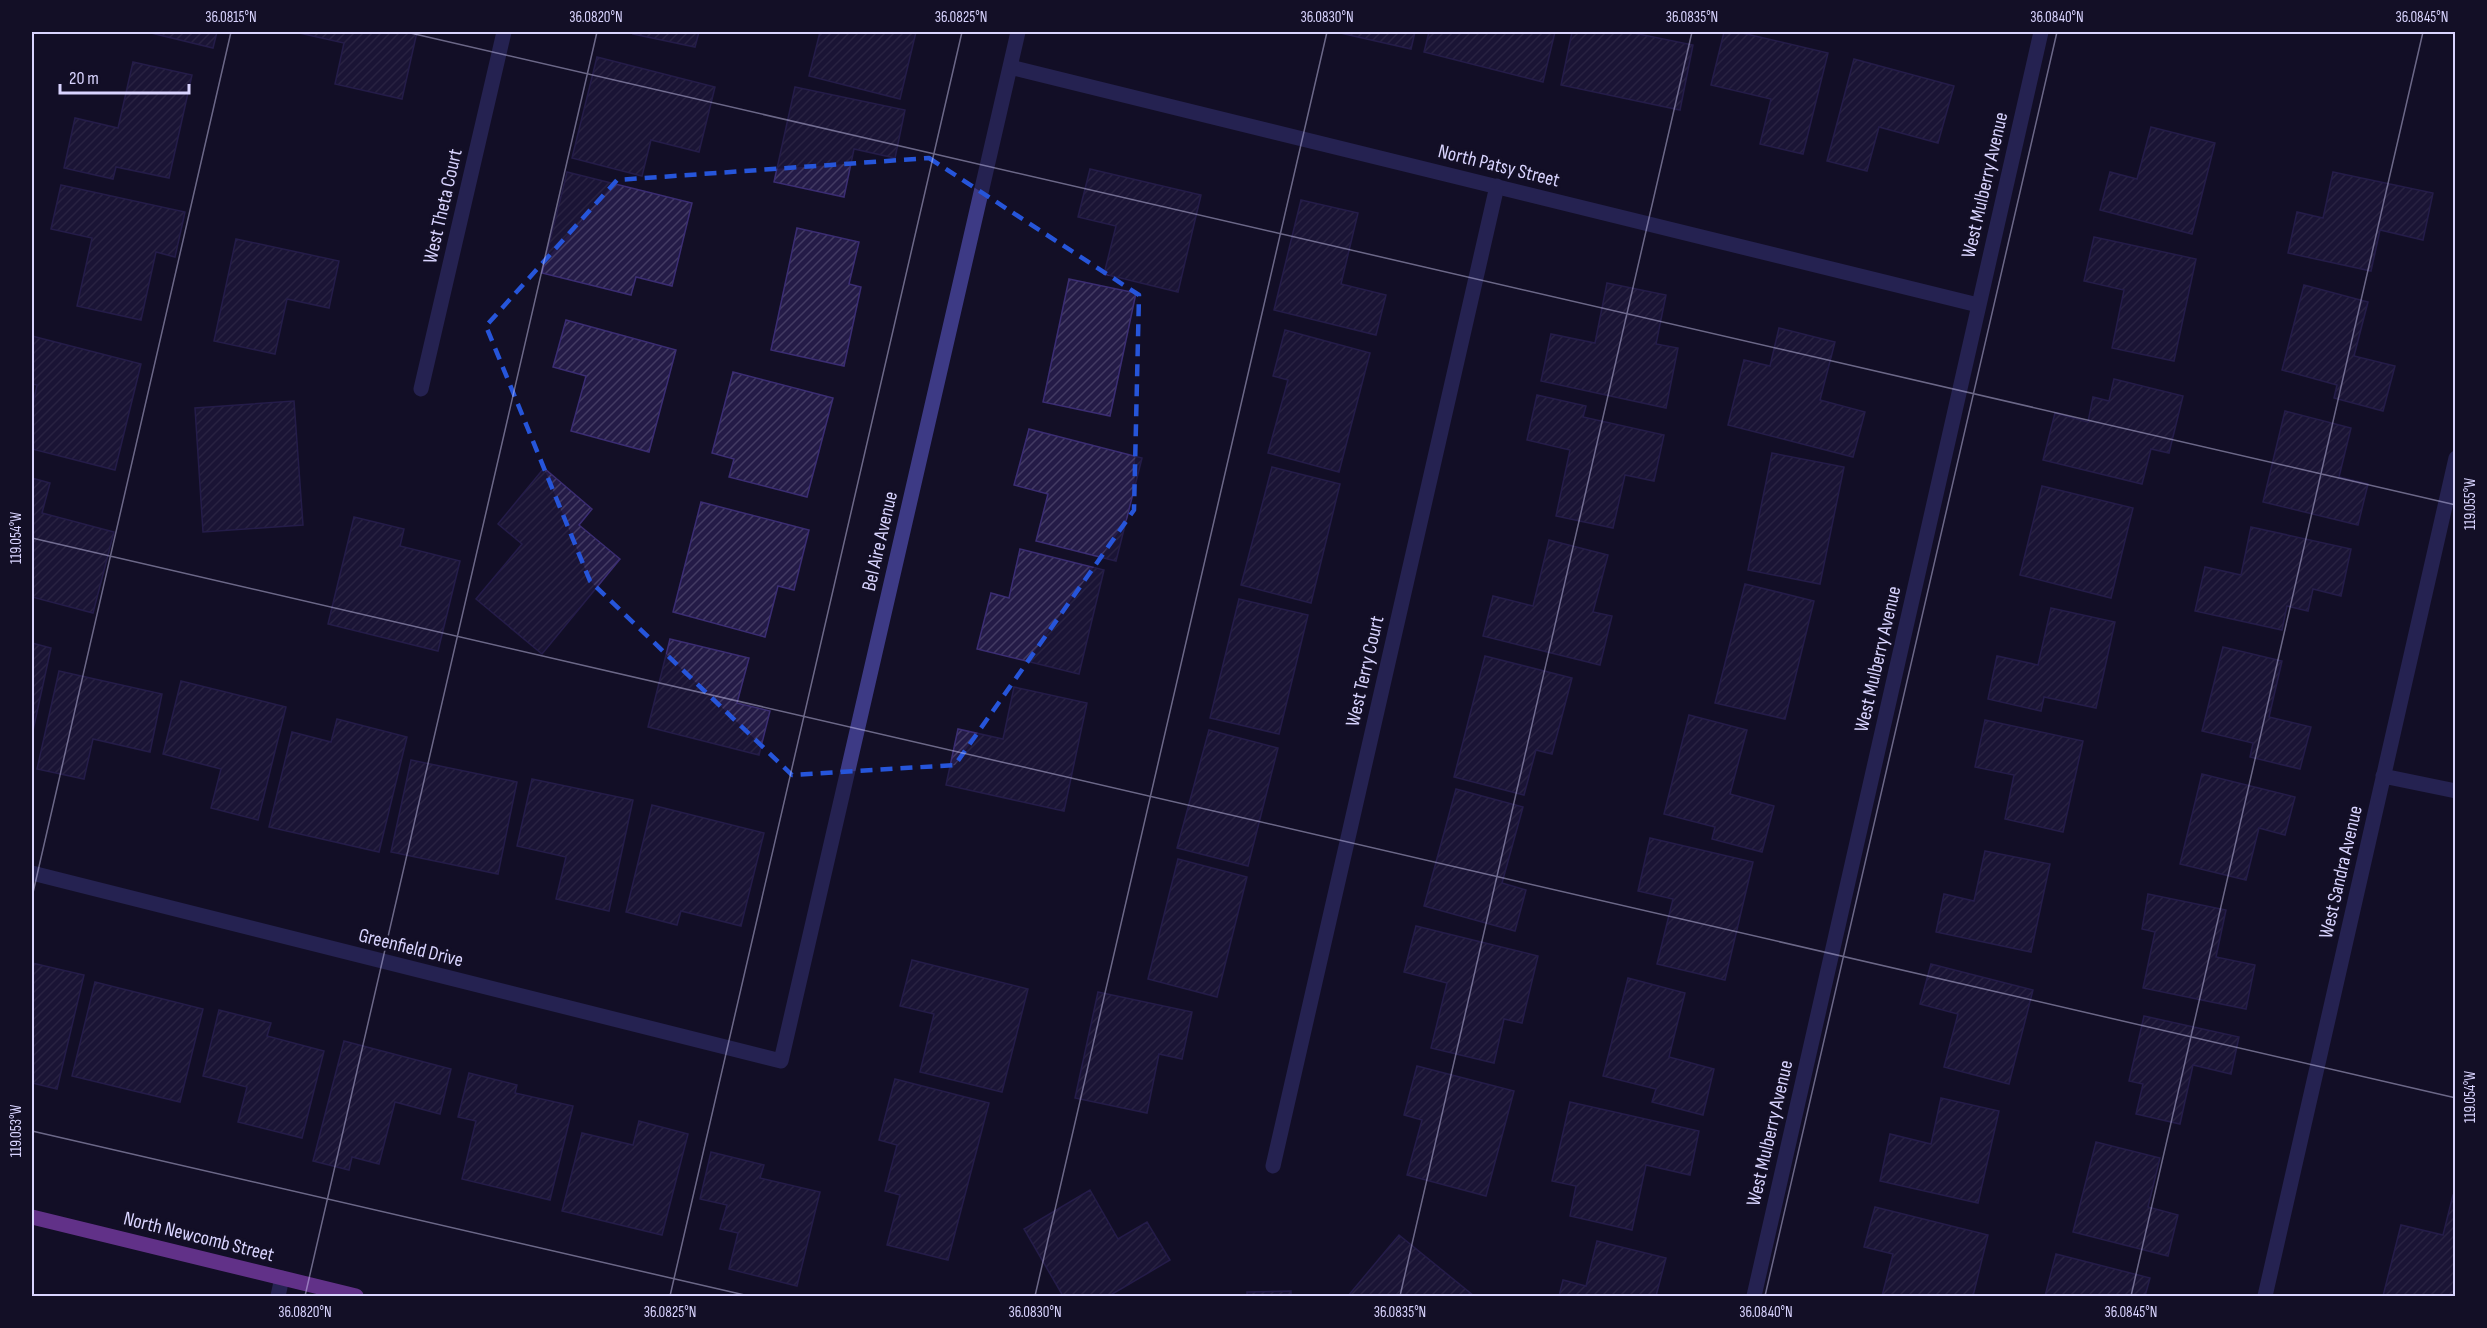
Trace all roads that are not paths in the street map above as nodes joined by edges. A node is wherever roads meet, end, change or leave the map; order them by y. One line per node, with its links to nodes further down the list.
1 (504, 32): 7 (street, West Theta Court)
2 (1018, 32): 4 (street, Bel Aire Avenue)
3 (2041, 32): 6 (street, West Mulberry Avenue)
4 (1010, 67): 5 (street, North Patsy Street); 12 (street, Bel Aire Avenue)
5 (1497, 186): 6 (street, North Patsy Street); 13 (street, West Terry Court)
6 (1978, 305): 18 (street, West Mulberry Avenue)
7 (421, 389)
8 (2456, 458): 9 (street, West Sandra Avenue)
9 (2383, 776): 10 (street); 19 (street, West Sandra Avenue)
10 (2456, 791)
11 (32, 873): 12 (street, Greenfield Drive)
12 (781, 1061)
13 (1272, 1166)
14 (32, 1217): 15 (main road, North Newcomb Street)
15 (282, 1278): 16 (street); 17 (main road, North Newcomb Street)
16 (278, 1296)
17 (356, 1296)
18 (1754, 1296)
19 (2265, 1296)

